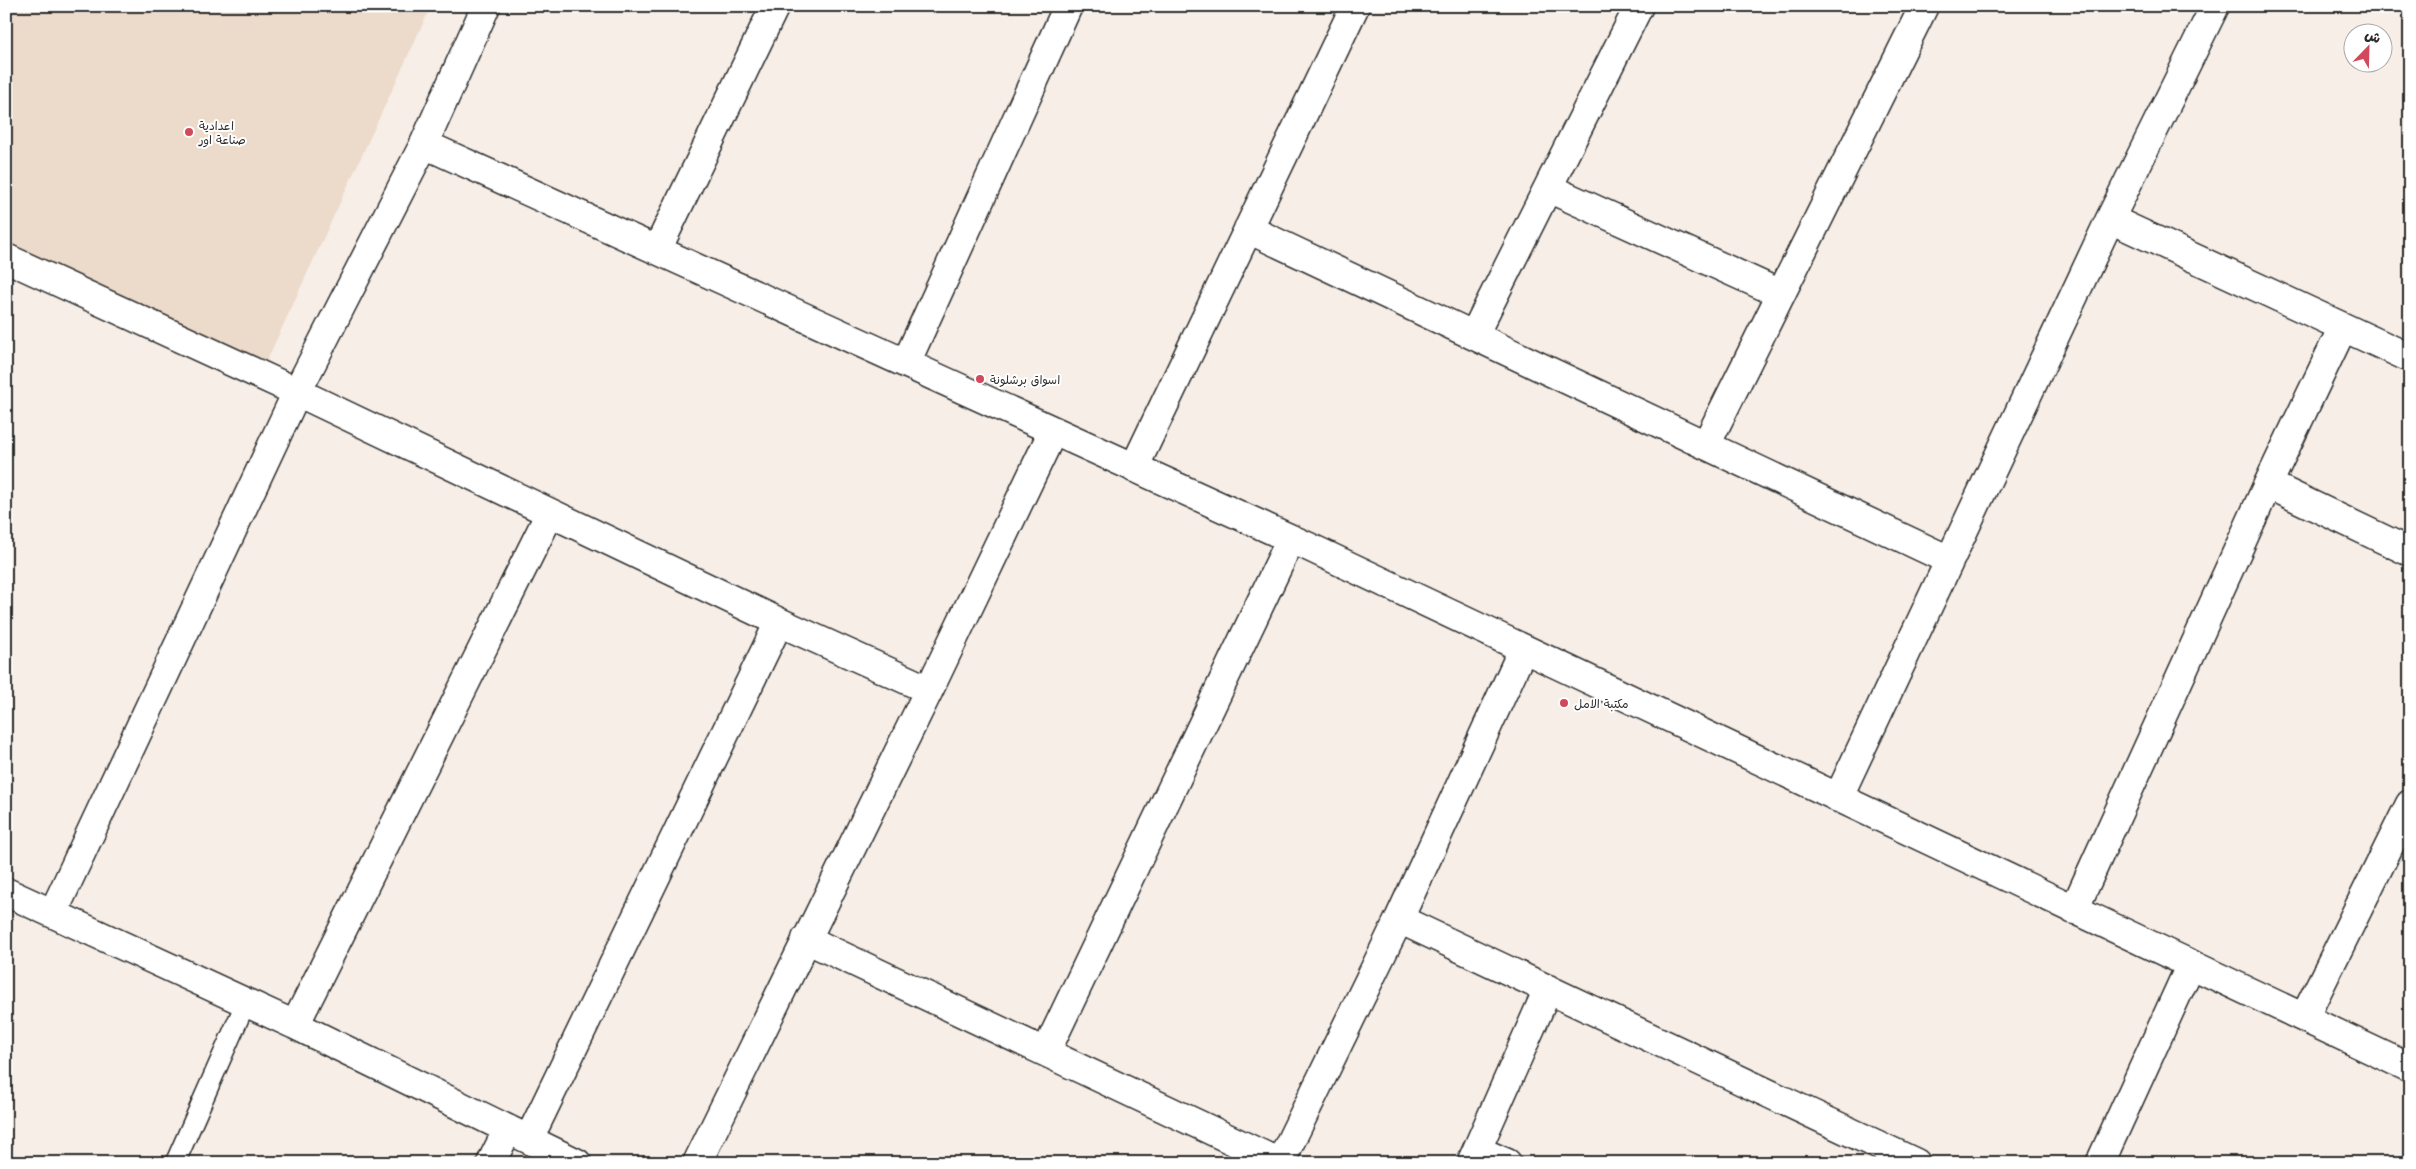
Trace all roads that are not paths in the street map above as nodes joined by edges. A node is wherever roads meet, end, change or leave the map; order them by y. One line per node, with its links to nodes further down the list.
1 (486, 6): 8 (street)
2 (775, 6): 12 (street)
3 (1068, 6): 18 (street)
4 (1355, 6): 11 (street)
5 (1639, 6): 9 (street)
6 (1924, 6): 14 (street)
7 (2215, 6): 10 (street)
8 (424, 144): 12 (street); 19 (street)
9 (1548, 188): 14 (street); 16 (street)
10 (2110, 220): 15 (street); 27 (street)
11 (1248, 228): 16 (street); 22 (street)
12 (658, 250): 18 (street)
13 (6, 258): 19 (street)
14 (1781, 294): 21 (street)
15 (2343, 327): 17 (street); 23 (street)
16 (1474, 335): 21 (street)
17 (2410, 358)
18 (906, 364): 20 (street)
19 (297, 392): 24 (street); 35 (street)
20 (1053, 431): 22 (street); 30 (street)
21 (1706, 445): 27 (street)
22 (1134, 468): 25 (street)
23 (2268, 484): 26 (street); 34 (street)
24 (550, 513): 28 (street); 42 (street)
25 (1290, 539): 29 (street); 43 (street)
26 (2410, 552)
27 (1949, 560): 31 (street)
28 (779, 622): 30 (street); 45 (street)
29 (1523, 648): 31 (street); 36 (street)
30 (929, 690): 37 (street)
31 (1838, 798): 34 (street)
32 (2410, 804): 41 (street)
33 (6, 892): 35 (street)
34 (2074, 910): 38 (street)
35 (53, 913): 40 (street)
36 (1399, 918): 39 (street); 51 (street)
37 (806, 938): 43 (street); 50 (street)
38 (2191, 964): 41 (street); 54 (street)
39 (1548, 989): 46 (street); 53 (street)
40 (246, 1002): 42 (street); 47 (lane)
41 (2304, 1018): 44 (street)
42 (295, 1025): 45 (street)
43 (1046, 1052): 51 (street)
44 (2410, 1068)
45 (519, 1134): 48 (street); 49 (street)
46 (1474, 1156): 52 (street)
47 (175, 1163)
48 (491, 1163)
49 (577, 1163)
50 (697, 1163)
51 (1280, 1163)
52 (1506, 1163)
53 (1916, 1163)
54 (2100, 1163)

